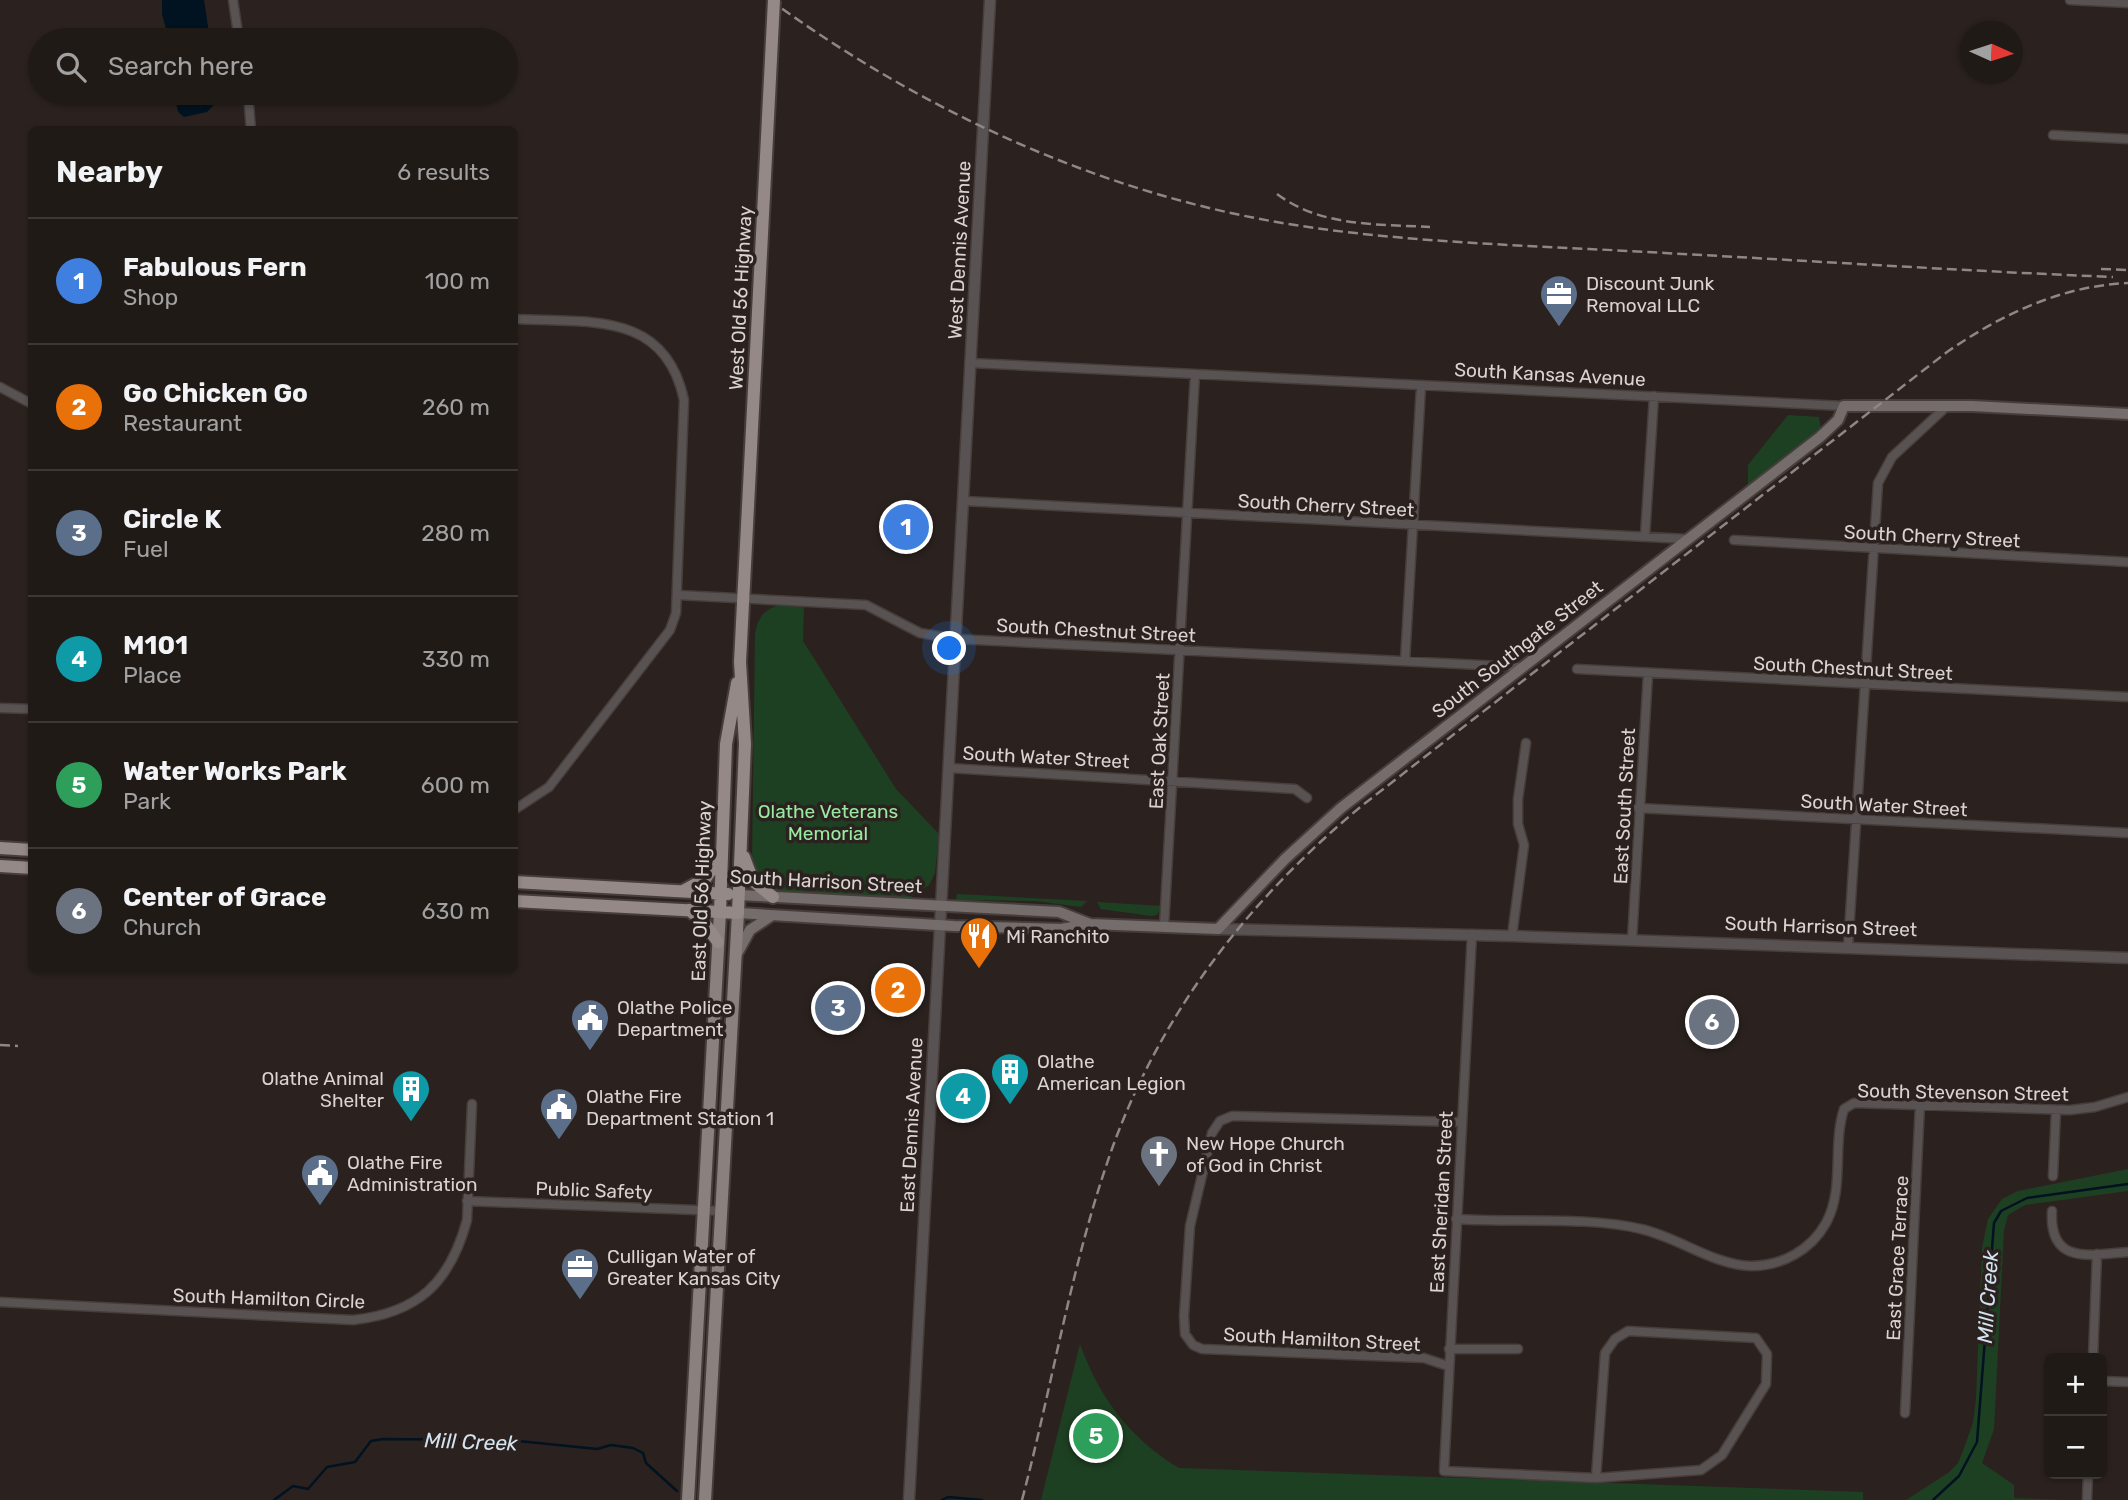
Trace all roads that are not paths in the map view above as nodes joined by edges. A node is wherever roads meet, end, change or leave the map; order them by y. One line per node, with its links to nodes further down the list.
1 (233, 0): 6 (street)
2 (774, 0): 30 (highway, West Old 56 Highway, bridge)
3 (990, 0): 12 (street, West Dennis Avenue)
4 (2070, 0): 5 (street)
5 (2128, 3)
6 (237, 28)
7 (249, 105): 8 (street)
8 (251, 126)
9 (2053, 135): 10 (street)
10 (2128, 139)
11 (518, 319): 29 (street)
12 (970, 363): 13 (street, South Kansas Avenue); 21 (street, West Dennis Avenue)
13 (1195, 374): 14 (street, South Kansas Avenue); 22 (street, East Oak Street)
14 (1421, 386): 16 (street, South Kansas Avenue); 23 (street)
15 (0, 387): 17 (street)
16 (1654, 396): 18 (street, South Kansas Avenue); 24 (street)
17 (28, 402)
18 (1844, 406): 19 (main road, South Kansas Avenue); 25 (main road, South Southgate Street)
19 (1947, 406): 20 (main road, South Kansas Avenue); 27 (street)
20 (2128, 414)
21 (964, 501): 22 (street, South Cherry Street); 31 (street, East Dennis Avenue)
22 (1187, 514): 23 (street, South Cherry Street); 32 (street, East Oak Street)
23 (1414, 525): 24 (street, South Cherry Street); 33 (street)
24 (1645, 536): 25 (street, South Cherry Street)
25 (1687, 539): 35 (main road, South Southgate Street)
26 (1734, 540): 27 (street, South Cherry Street)
27 (1873, 548): 28 (street, South Cherry Street); 38 (street)
28 (2128, 562)
29 (678, 594): 30 (street, South Chestnut Street); 46 (street)
30 (744, 598): 31 (street, South Chestnut Street); 34 (highway, East Old 56 Highway)
31 (956, 639): 32 (street, South Chestnut Street); 43 (street, East Dennis Avenue)
32 (1180, 650): 33 (street, South Chestnut Street); 44 (street, East Oak Street)
33 (1405, 661): 35 (street, South Chestnut Street)
34 (740, 662): 50 (highway, East Old 56 Highway); 53 (highway, East Old 56 Highway)
35 (1521, 667): 70 (main road, South Southgate Street)
36 (1577, 669): 37 (street, South Chestnut Street)
37 (1648, 674): 38 (street, South Chestnut Street); 47 (street, East South Street)
38 (1865, 684): 39 (street, South Chestnut Street); 48 (street)
39 (2128, 697)
40 (0, 708): 41 (street)
41 (28, 709)
42 (1526, 743): 72 (street)
43 (949, 768): 44 (street, South Water Street); 62 (street, East Dennis Avenue)
44 (1172, 780): 45 (street, South Water Street); 69 (street, East Oak Street)
45 (1307, 798)
46 (518, 807)
47 (1638, 808): 48 (street, South Water Street); 73 (street, East South Street)
48 (1856, 820): 49 (street, South Water Street); 75 (street)
49 (2128, 833)
50 (741, 846): 59 (highway, East Old 56 Highway); 60 (highway)
51 (0, 848): 52 (highway)
52 (28, 850)
53 (722, 853): 57 (highway); 58 (highway, East Old 56 Highway)
54 (0, 866): 55 (highway)
55 (28, 868)
56 (518, 882): 57 (highway, South Harrison Street)
57 (681, 892): 58 (highway, South Harrison Street)
58 (720, 894): 59 (highway, South Harrison Street); 64 (highway, East Old 56 Highway)
59 (739, 895): 60 (main road, South Harrison Street); 65 (highway, East Old 56 Highway)
60 (774, 897): 62 (main road, South Harrison Street)
61 (518, 901): 63 (highway, South Harrison Street)
62 (940, 907): 67 (main road, South Harrison Street); 68 (street, East Dennis Avenue)
63 (689, 910): 64 (highway, South Harrison Street); 74 (highway)
64 (720, 912): 65 (highway, South Harrison Street); 74 (main road, East Old 56 Highway)
65 (738, 913): 66 (main road, South Harrison Street); 76 (main road, East Old 56 Highway)
66 (772, 915): 68 (main road, South Harrison Street); 76 (main road)
67 (1090, 924): 68 (main road, South Harrison Street); 69 (main road, South Harrison Street)
68 (939, 925): 104 (street, East Dennis Avenue)
69 (1164, 927): 70 (main road, South Harrison Street)
70 (1218, 929): 71 (street, South Harrison Street)
71 (1472, 934): 72 (street, South Harrison Street); 82 (street, East Sheridan Street)
72 (1512, 936): 73 (street, South Harrison Street)
73 (1632, 940): 75 (street, South Harrison Street)
74 (718, 942): 85 (main road, East Old 56 Highway)
75 (1848, 947): 77 (street, South Harrison Street)
76 (735, 957): 86 (main road, East Old 56 Highway)
77 (2128, 958)
78 (2128, 1097): 81 (street, South Stevenson Street)
79 (472, 1104): 84 (street, South Hamilton Circle)
80 (1920, 1104): 81 (street, South Stevenson Street); 88 (street, South Stevenson Street); 98 (street, East Grace Terrace)
81 (2056, 1110): 83 (street)
82 (1460, 1122): 88 (street, East Sheridan Street); 95 (street, South Hamilton Street)
83 (2053, 1176)
84 (467, 1200): 85 (street, Public Safety); 91 (street, South Hamilton Circle)
85 (704, 1210): 86 (street, Public Safety); 102 (main road, East Old 56 Highway)
86 (721, 1211): 103 (main road, East Old 56 Highway)
87 (2052, 1211): 90 (street)
88 (1455, 1219): 92 (street, East Sheridan Street)
89 (2128, 1252): 90 (street)
90 (2097, 1254): 94 (street)
91 (0, 1302)
92 (1450, 1349): 93 (street); 95 (street, East Sheridan Street)
93 (1518, 1349)
94 (2094, 1353)
95 (1448, 1366): 99 (street, East Sheridan Street)
96 (2107, 1381): 97 (street)
97 (2128, 1382)
98 (1905, 1413)
99 (1596, 1478): 99 (street)
100 (2088, 1479): 101 (street)
101 (2087, 1499)
102 (688, 1500)
103 (705, 1500)
104 (909, 1500)

